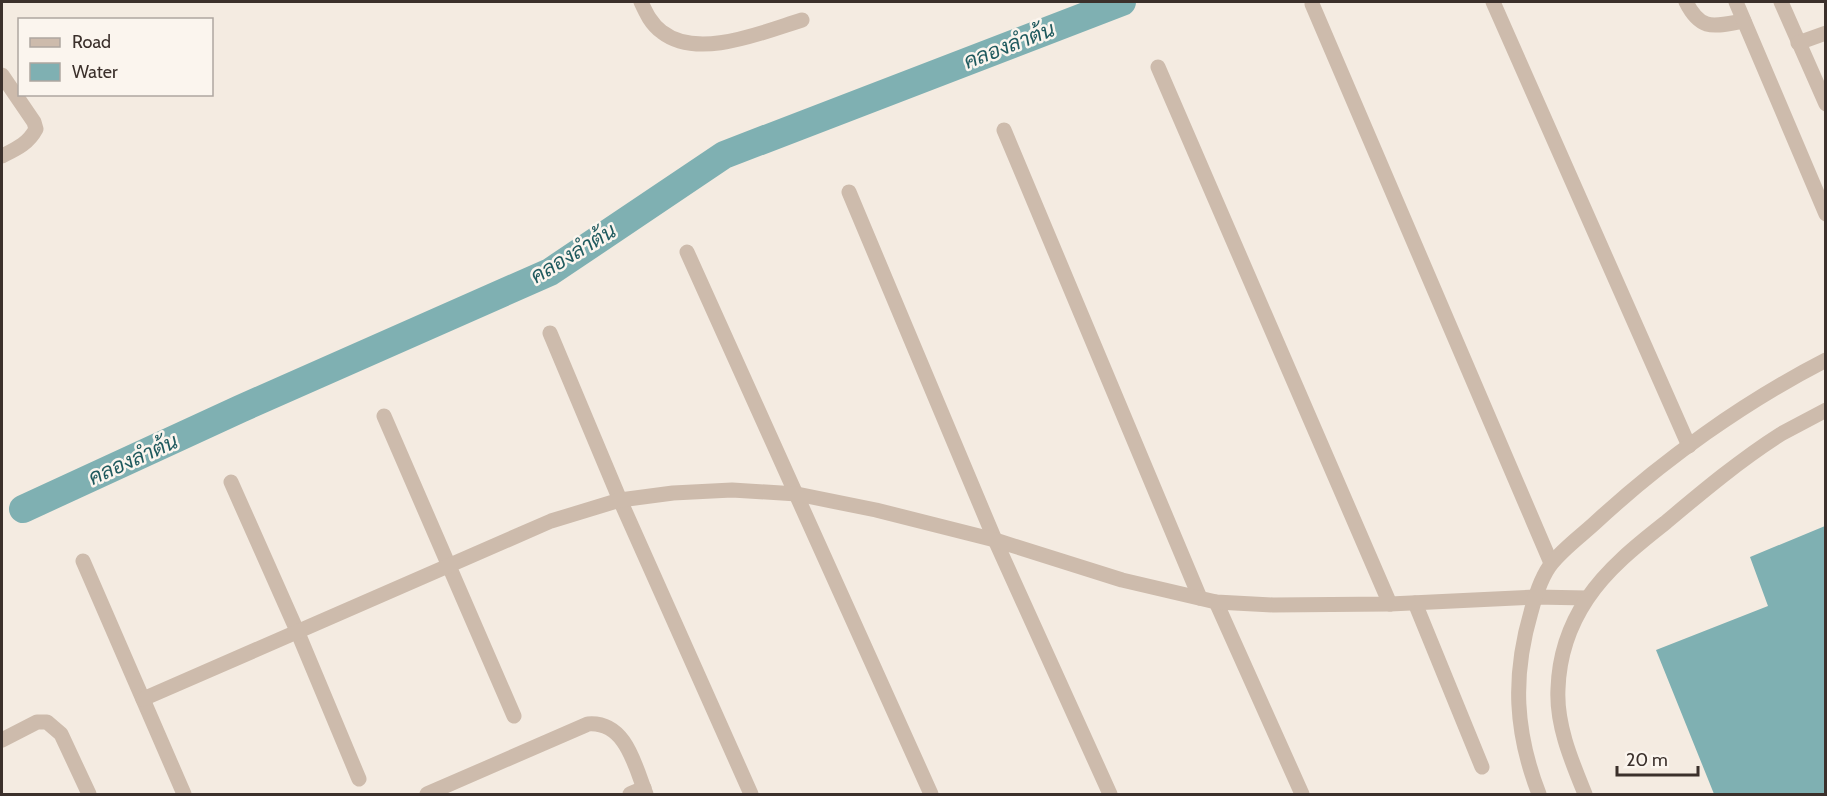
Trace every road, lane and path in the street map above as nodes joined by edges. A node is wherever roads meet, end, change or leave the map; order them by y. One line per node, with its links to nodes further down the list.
1 (641, 2): 7 (street)
2 (1493, 2): 23 (street)
3 (1686, 2): 8 (street)
4 (1736, 2): 8 (street)
5 (1781, 2): 10 (street)
6 (1312, 4): 29 (street)
7 (802, 20)
8 (1744, 21): 17 (street)
9 (1826, 33): 10 (street)
10 (1798, 43): 13 (street)
11 (1158, 68): 36 (street)
12 (2, 75): 15 (street)
13 (1826, 104)
14 (1004, 130): 32 (street)
15 (2, 156)
16 (849, 192): 27 (street)
17 (1826, 214)
18 (687, 252): 25 (street)
19 (550, 333): 26 (street)
20 (1826, 360): 23 (street)
21 (1826, 410): 33 (street)
22 (384, 416): 30 (street)
23 (1689, 446): 29 (street)
24 (231, 482): 37 (street)
25 (797, 495): 26 (street); 27 (street); 49 (street)
26 (620, 500): 30 (street); 48 (street)
27 (995, 540): 32 (street); 50 (street)
28 (83, 561): 38 (street)
29 (1551, 563): 31 (street)
30 (450, 566): 37 (street); 39 (street)
31 (1535, 597): 33 (street); 35 (street); 52 (street)
32 (1200, 598): 34 (street)
33 (1587, 598): 53 (street)
34 (1216, 602): 36 (street); 51 (street)
35 (1415, 603): 36 (street); 41 (street)
36 (1390, 604)
37 (298, 633): 38 (street); 42 (street)
38 (143, 699): 46 (street)
39 (514, 716)
40 (2, 740): 45 (street)
41 (1482, 766)
42 (359, 779)
43 (453, 789): 44 (street); 47 (street)
44 (640, 792)
45 (89, 795)
46 (184, 795)
47 (427, 795)
48 (750, 795)
49 (931, 795)
50 (1110, 795)
51 (1302, 795)
52 (1539, 795)
53 (1585, 795)

